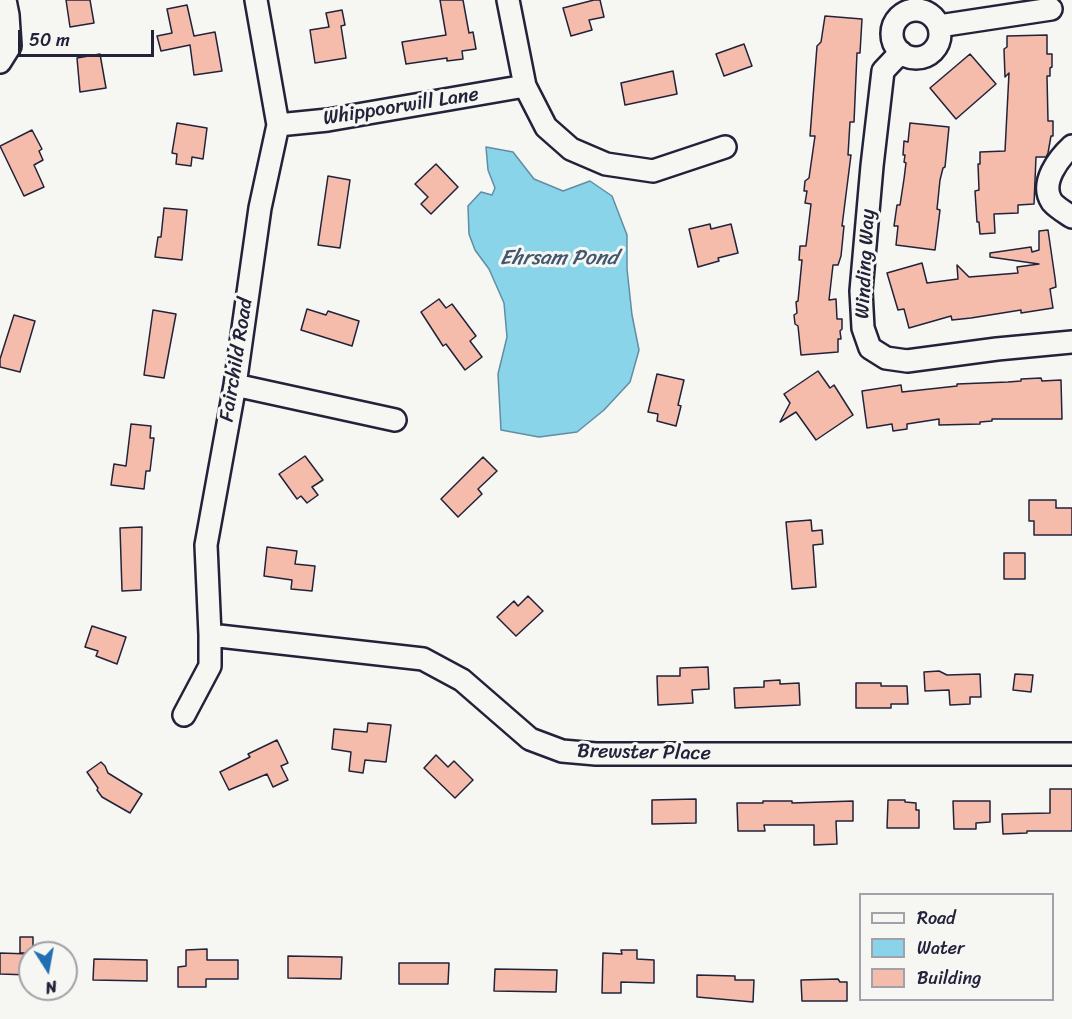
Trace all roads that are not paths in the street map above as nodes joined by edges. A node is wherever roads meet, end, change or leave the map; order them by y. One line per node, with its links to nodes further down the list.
1 (4, 0): 7 (street)
2 (256, 0): 9 (street, Fairchild Road)
3 (508, 0): 8 (street)
4 (1051, 9): 5 (street)
5 (939, 26): 6 (street); 6 (street)
6 (901, 52): 13 (street, Winding Way)
7 (0, 62)
8 (525, 86): 9 (street, Whippoorwill Lane); 11 (street)
9 (278, 125): 14 (street, Fairchild Road)
10 (1072, 146): 12 (street)
11 (725, 147)
12 (1072, 217)
13 (1072, 342)
14 (235, 385): 15 (street); 16 (street, Fairchild Road)
15 (395, 420)
16 (210, 635): 17 (street, Fairchild Road); 18 (street, Brewster Place)
17 (184, 716)
18 (1072, 754)

